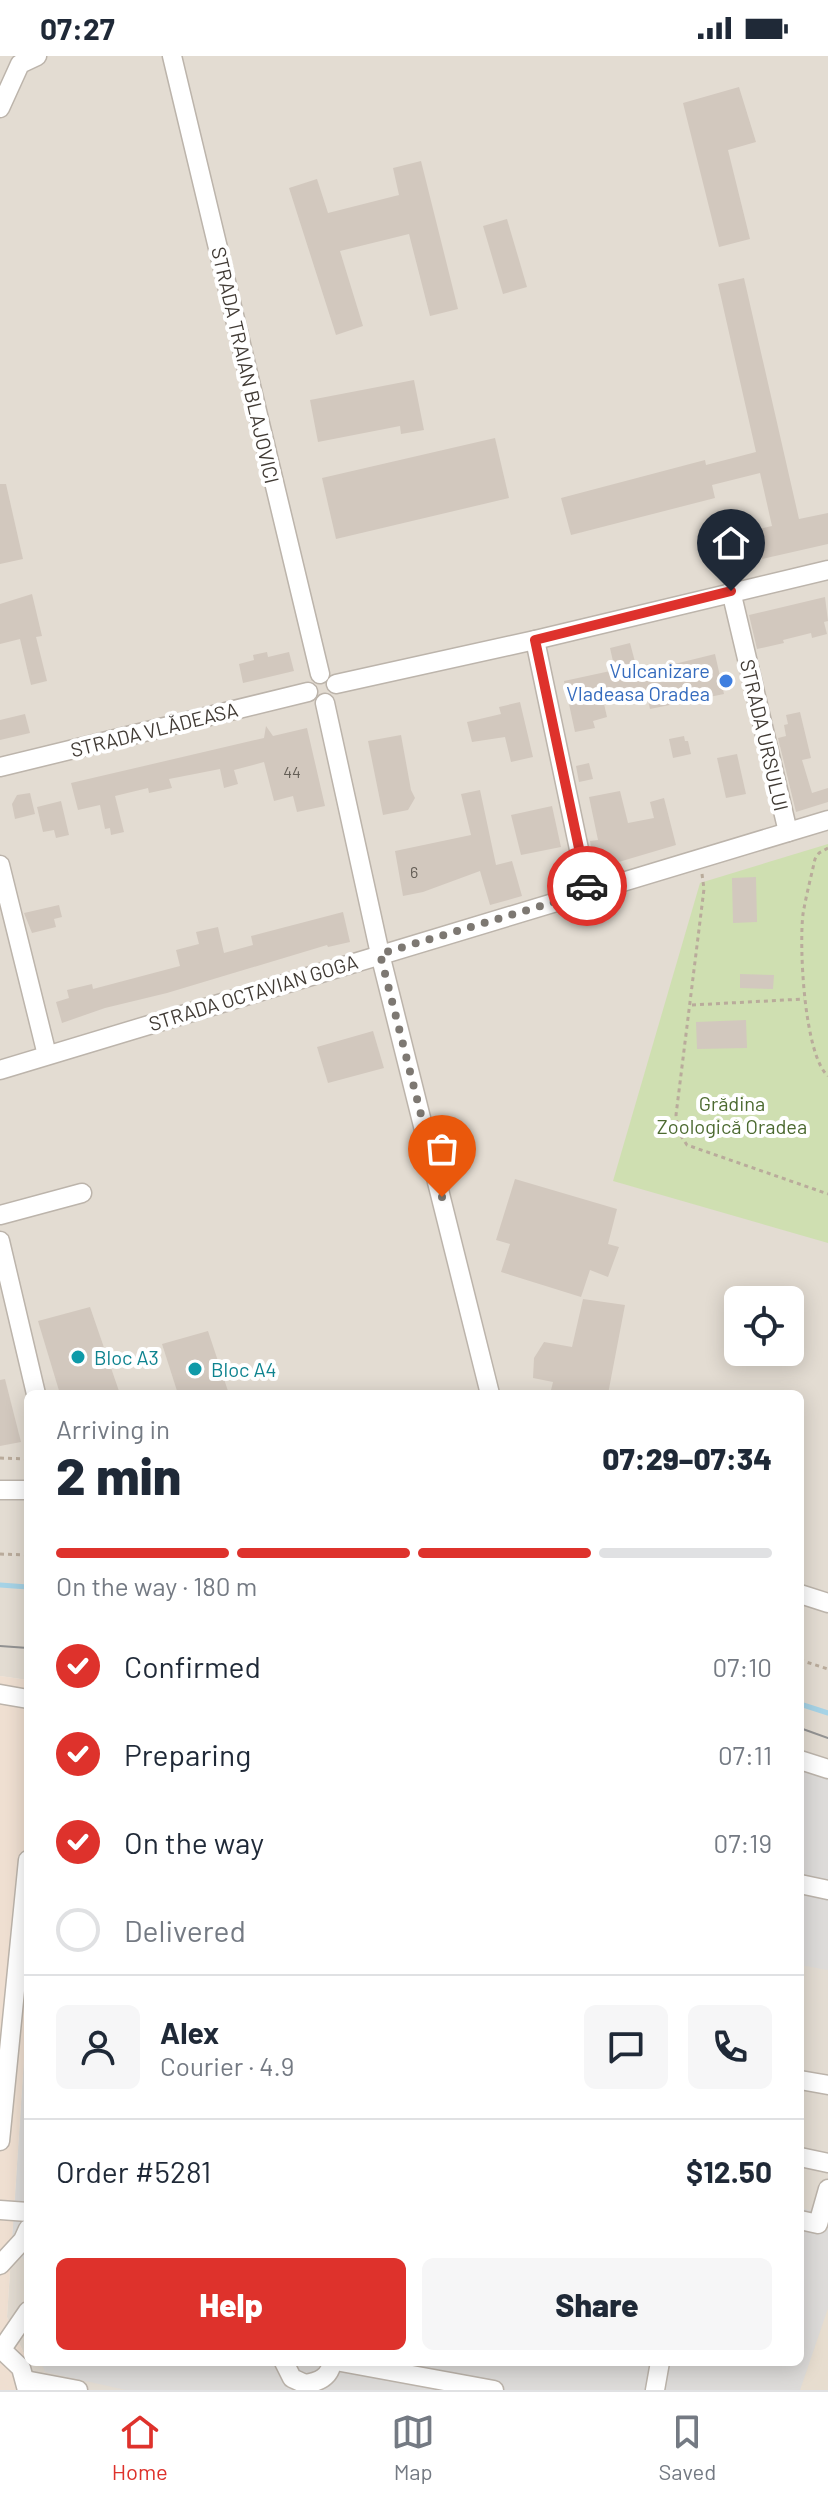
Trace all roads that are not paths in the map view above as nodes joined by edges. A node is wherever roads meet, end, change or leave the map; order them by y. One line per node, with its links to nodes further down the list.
1 (37, 56): 3 (street)
2 (172, 56): 7 (street, STRADA TRAIAN BLAJOVICI)
3 (0, 108)
4 (828, 570): 5 (street)
5 (731, 591): 6 (street); 12 (street, STRADA URSULUI)
6 (535, 640): 7 (street); 14 (street)
7 (328, 679): 8 (street); 9 (street)
8 (308, 692): 9 (street); 10 (street, STRADA VLĂDEASA)
9 (325, 703): 15 (street)
10 (0, 767)
11 (828, 820): 12 (street, STRADA OCTAVIAN GOGA)
12 (788, 832): 14 (street, STRADA OCTAVIAN GOGA)
13 (0, 865): 16 (street)
14 (588, 892): 15 (street, STRADA OCTAVIAN GOGA)
15 (380, 954): 16 (street, STRADA OCTAVIAN GOGA); 22 (street)
16 (47, 1055): 17 (street, STRADA OCTAVIAN GOGA)
17 (0, 1070)
18 (82, 1193): 19 (street)
19 (0, 1215)
20 (0, 1241): 21 (street)
21 (35, 1390)
22 (489, 1390)
23 (0, 1490): 24 (street)
24 (24, 1490)
25 (804, 1595): 26 (street)
26 (828, 1603)
27 (0, 1694): 28 (street)
28 (24, 1698)
29 (804, 1761): 30 (street)
30 (828, 1769)
31 (804, 1885): 32 (street)
32 (828, 1890)
33 (24, 1896): 36 (street)
34 (804, 2081): 35 (street)
35 (828, 2085)
36 (2, 2097): 37 (street)
37 (0, 2141)
38 (804, 2158): 39 (street)
39 (828, 2163)
40 (828, 2189): 43 (street)
41 (0, 2210): 42 (street)
42 (24, 2212)
43 (804, 2221)
44 (24, 2238): 45 (street)
45 (0, 2265)
46 (24, 2316): 47 (street)
47 (1, 2348): 52 (street)
48 (286, 2366): 53 (street)
49 (331, 2366): 53 (street)
50 (363, 2366): 55 (street)
51 (659, 2366): 56 (street)
52 (26, 2385): 54 (street)
53 (305, 2387)
54 (78, 2390)
55 (494, 2390)
56 (655, 2390)

